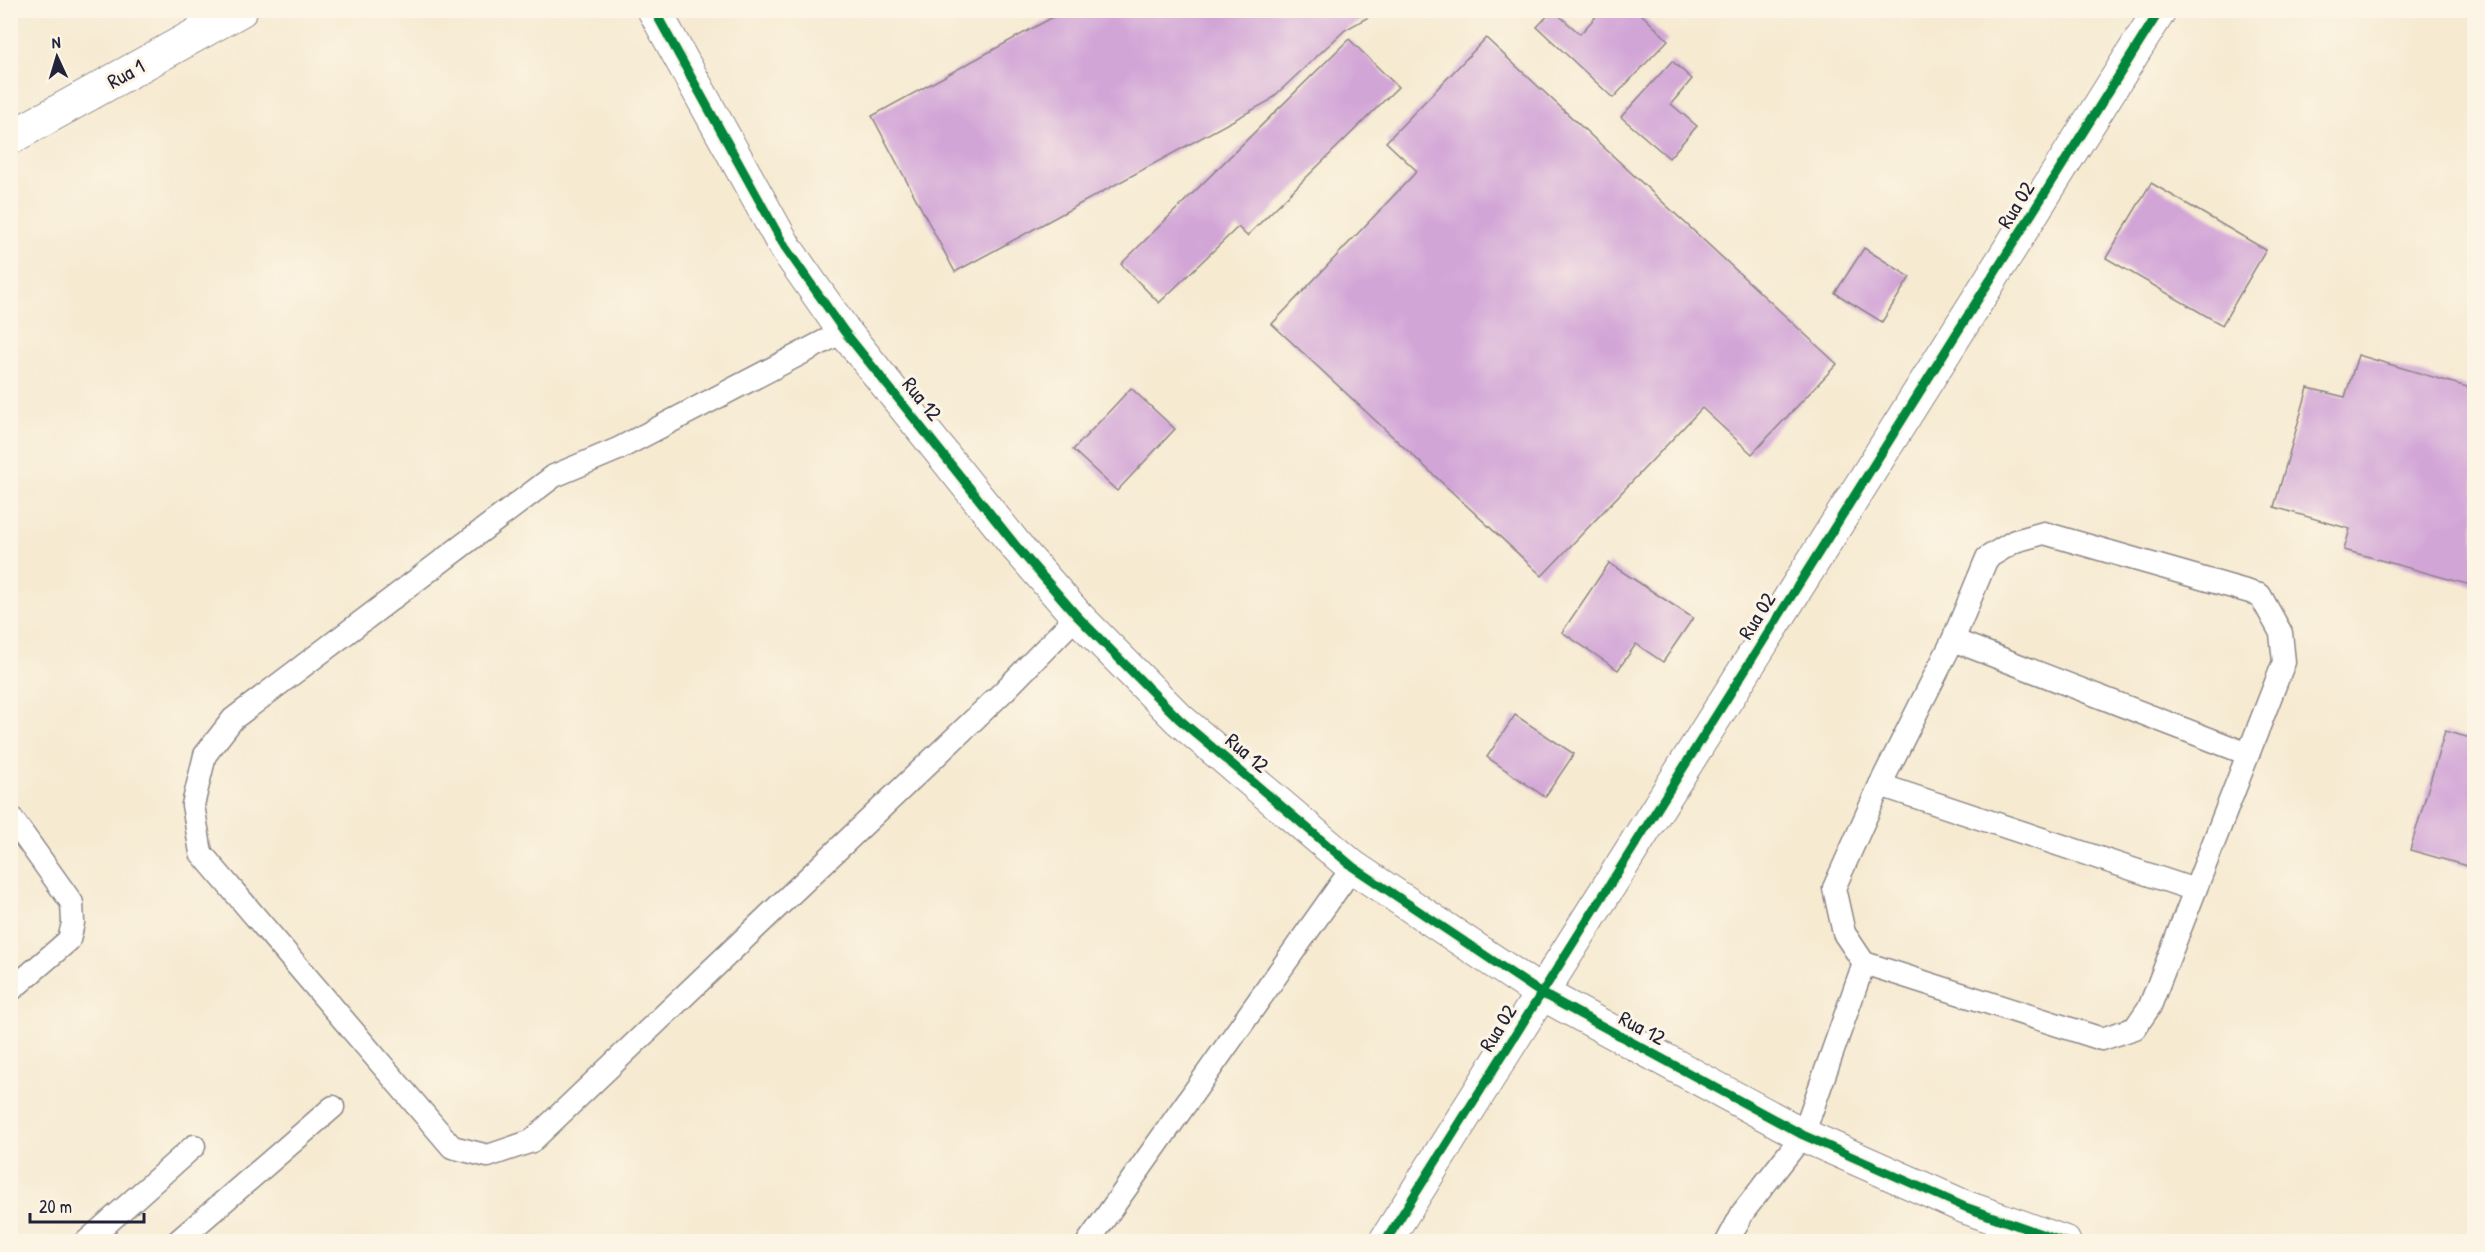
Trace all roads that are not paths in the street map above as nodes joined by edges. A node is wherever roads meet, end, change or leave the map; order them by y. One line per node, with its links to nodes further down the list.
1 (241, 10): 4 (street, Rua 1)
2 (654, 10): 5 (street, Rua 12)
3 (2160, 10): 15 (street, Rua 02)
4 (10, 138)
5 (844, 331): 6 (street, Rua 12); 6 (lane)
6 (1077, 616): 11 (street, Rua 12)
7 (1953, 640): 8 (lane); 8 (lane); 9 (lane)
8 (2248, 754): 12 (lane)
9 (1880, 784): 12 (lane); 13 (lane)
10 (10, 816): 14 (lane)
11 (1353, 867): 15 (street, Rua 12); 21 (lane)
12 (2195, 890): 13 (lane)
13 (1864, 963): 17 (lane)
14 (10, 991)
15 (1541, 993): 17 (street, Rua 12); 22 (street, Rua 02)
16 (333, 1107): 20 (lane)
17 (1803, 1135): 23 (lane); 24 (street, Rua 12)
18 (194, 1146): 19 (lane)
19 (86, 1242)
20 (177, 1242)
21 (1088, 1242)
22 (1385, 1242)
23 (1727, 1242)
24 (2064, 1242)

